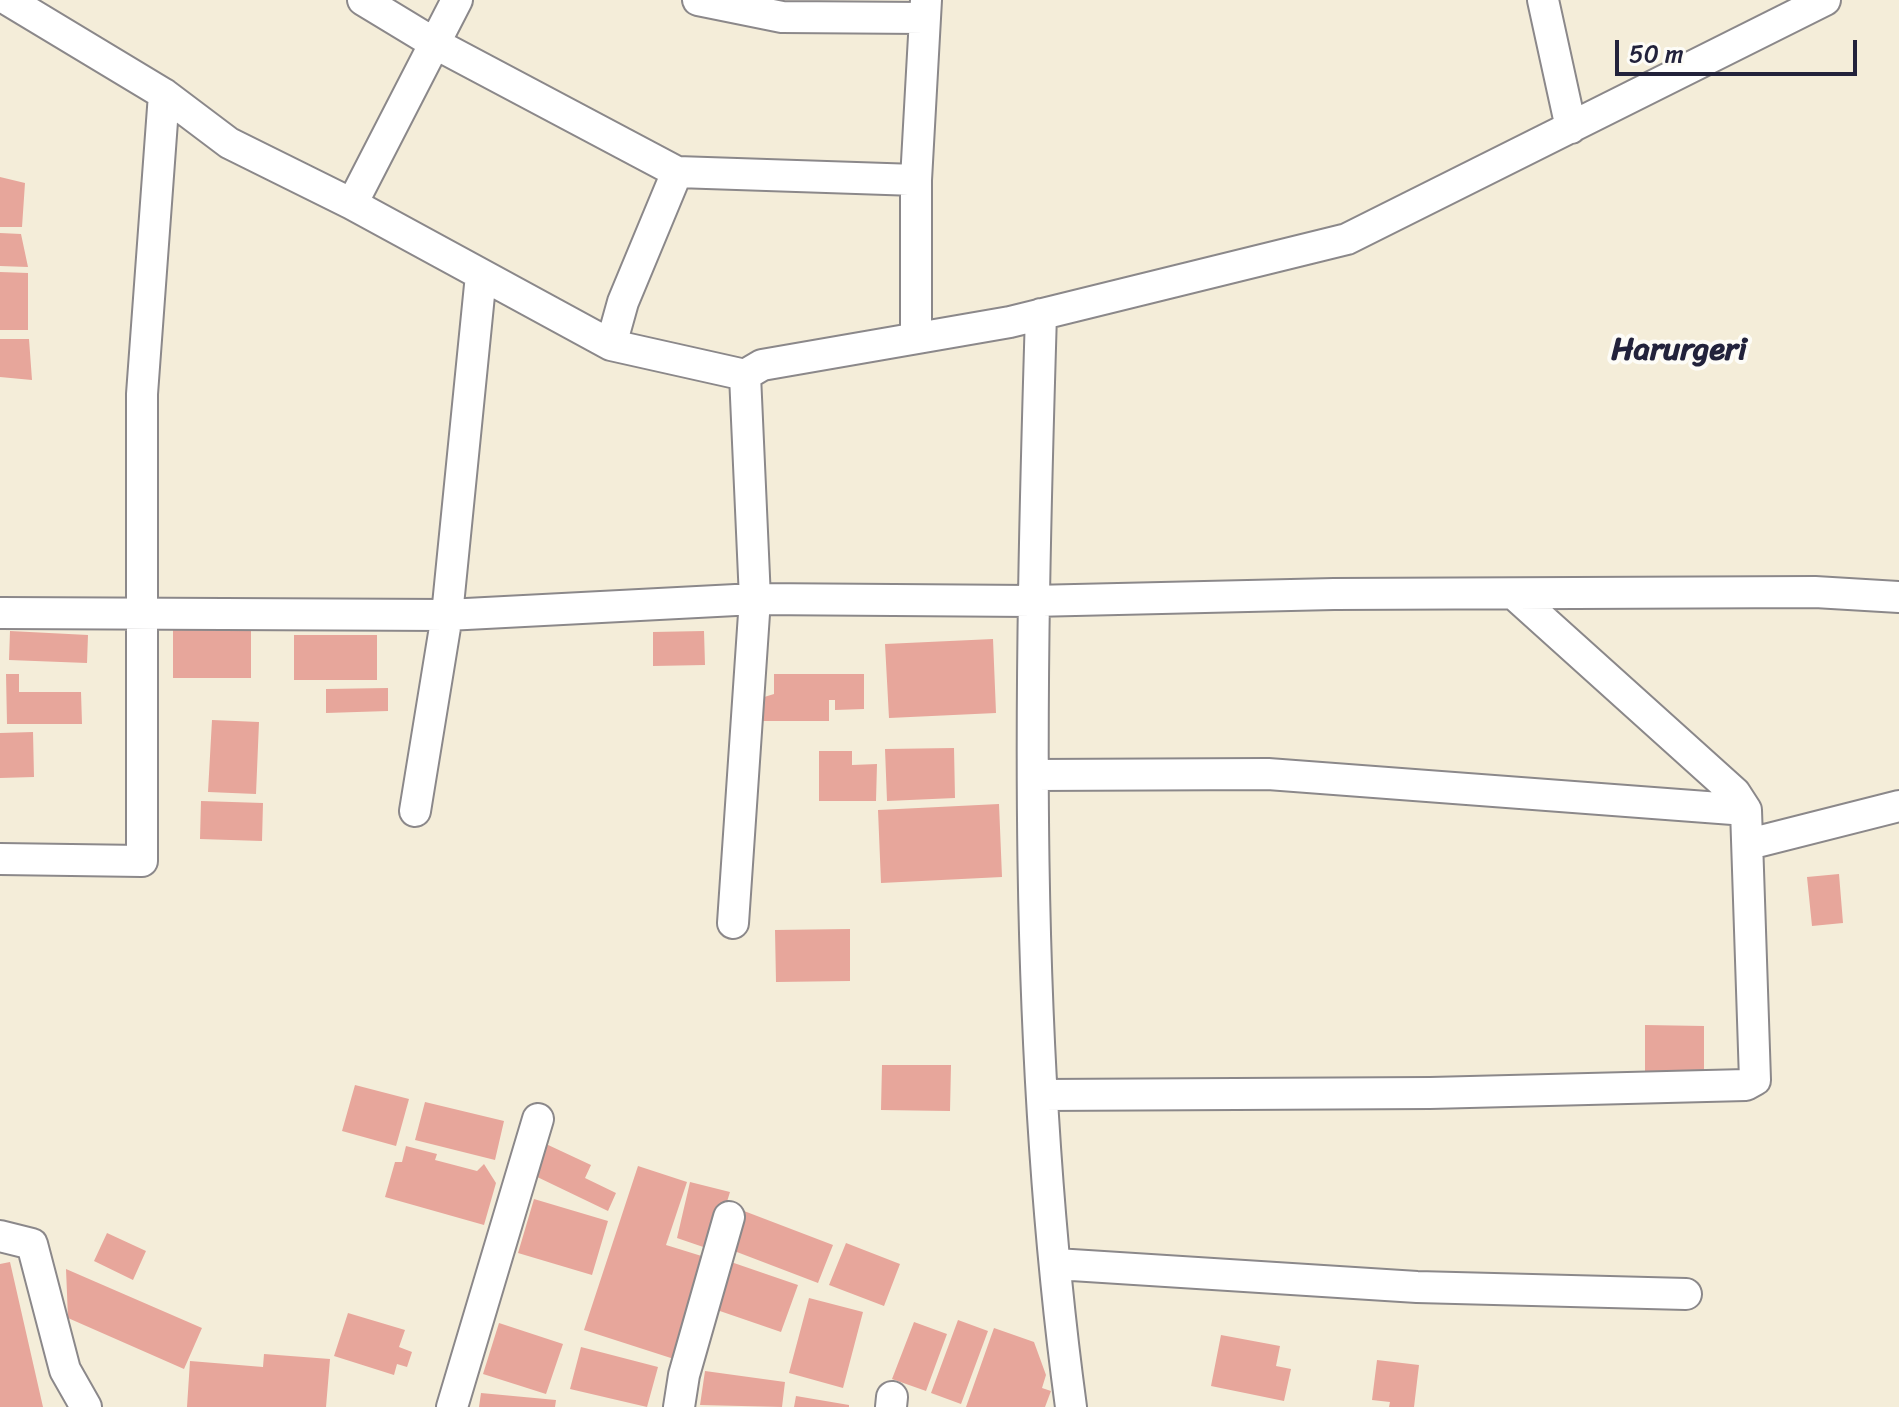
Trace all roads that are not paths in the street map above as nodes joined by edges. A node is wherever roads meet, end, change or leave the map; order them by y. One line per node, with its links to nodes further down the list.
1 (8, 0): 7 (street)
2 (363, 0): 9 (street)
3 (457, 0): 9 (street)
4 (698, 0): 8 (street)
5 (1543, 0): 11 (street)
6 (1825, 0): 11 (street)
7 (47, 9): 10 (street)
8 (926, 9): 13 (street)
9 (434, 43): 12 (street); 14 (street)
10 (164, 94): 14 (street); 24 (street)
11 (1571, 128): 16 (street)
12 (677, 172): 13 (street); 18 (street)
13 (916, 180): 17 (street)
14 (352, 204): 15 (street)
15 (481, 275): 18 (street); 26 (street)
16 (1041, 314): 17 (street); 23 (street)
17 (916, 337): 19 (street)
18 (611, 345): 19 (street)
19 (745, 375): 22 (street)
20 (1514, 594): 21 (street); 23 (street); 29 (street)
21 (1899, 597)
22 (755, 599): 23 (street); 26 (street); 33 (street)
23 (1032, 601): 27 (street)
24 (143, 612): 25 (street); 26 (street); 32 (street)
25 (0, 613)
26 (447, 615): 30 (street)
27 (1034, 775): 29 (street); 34 (street)
28 (1899, 806): 31 (street)
29 (1746, 810): 31 (street)
30 (415, 811)
31 (1749, 844): 34 (street)
32 (0, 859)
33 (733, 923)
34 (1042, 1095): 38 (street)
35 (538, 1119): 41 (street)
36 (729, 1217): 42 (street)
37 (0, 1236): 40 (street)
38 (1056, 1264): 39 (street); 43 (street)
39 (1686, 1294)
40 (86, 1407)
41 (452, 1407)
42 (679, 1407)
43 (1071, 1407)

